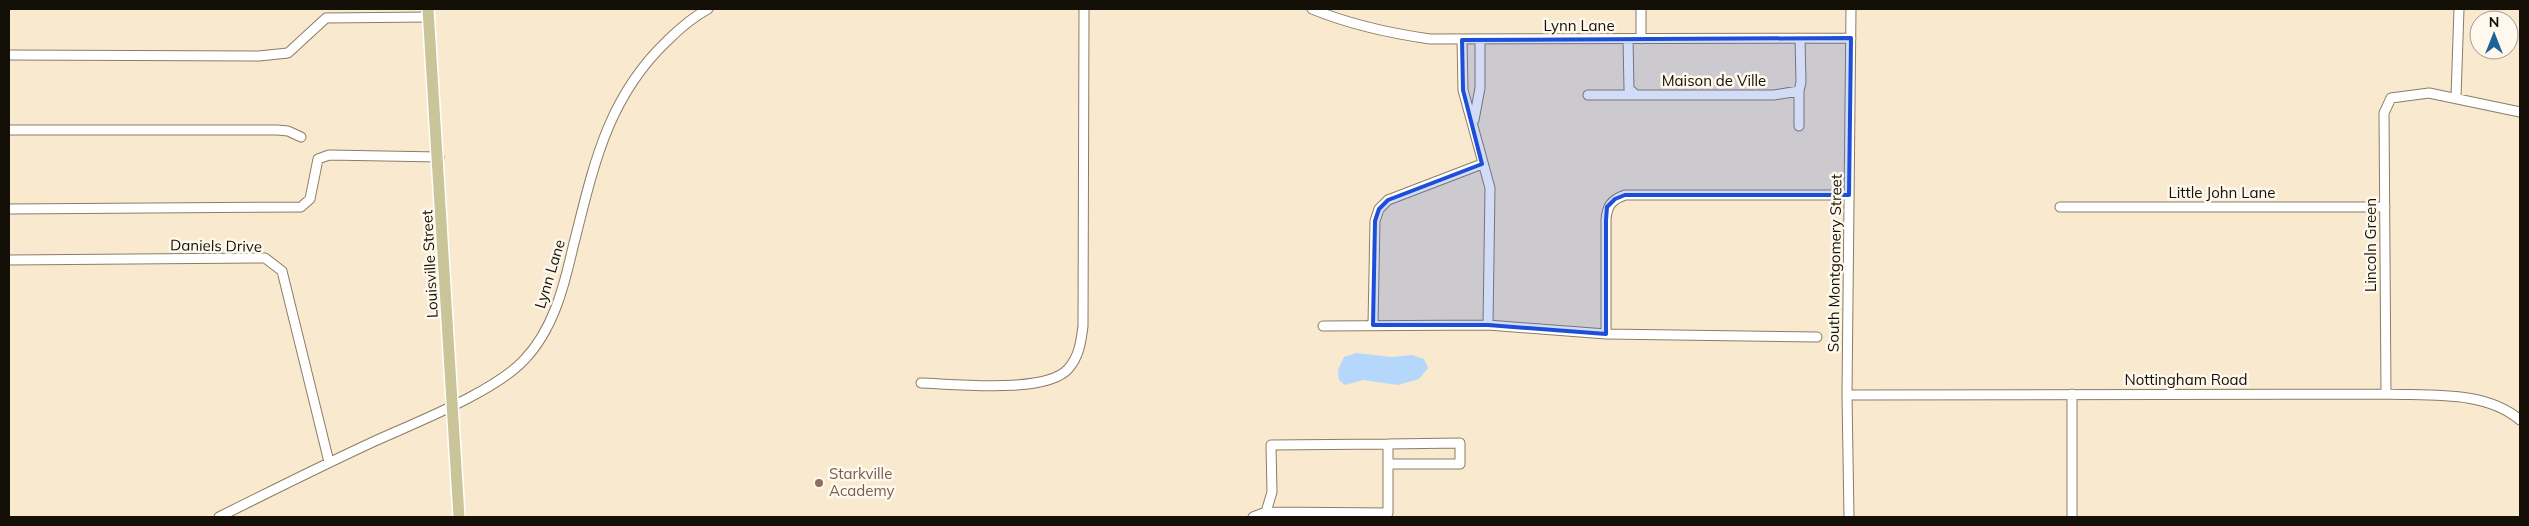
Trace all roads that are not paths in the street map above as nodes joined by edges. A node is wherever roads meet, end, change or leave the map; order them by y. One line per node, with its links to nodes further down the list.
1 (708, 9): 40 (street, Lynn Lane)
2 (1084, 9): 36 (street)
3 (1312, 9): 12 (street, Lynn Lane)
4 (1641, 9): 11 (street)
5 (1851, 9): 9 (street, South Montgomery Street)
6 (2459, 9): 18 (street)
7 (429, 13): 14 (street); 24 (main road, Louisville Street)
8 (1800, 38): 9 (street, Lynn Lane); 11 (street, Lynn Lane); 15 (street)
9 (1851, 38): 26 (street, South Montgomery Street)
10 (1628, 39): 11 (street, Lynn Lane); 13 (street, Lynn Lane); 16 (street)
11 (1641, 39)
12 (1462, 40): 13 (street, Lynn Lane); 20 (street)
13 (1480, 40): 20 (street)
14 (9, 55)
15 (1799, 91): 16 (street, Maison de Ville); 21 (street)
16 (1636, 95): 17 (street, Maison de Ville)
17 (1588, 96)
18 (2456, 97): 19 (street); 28 (street, Lincoln Green)
19 (2520, 112)
20 (1473, 122): 25 (street)
21 (1799, 126)
22 (9, 130): 23 (street)
23 (301, 137)
24 (439, 157): 29 (street); 40 (main road, Louisville Street)
25 (1482, 164): 31 (street); 32 (street)
26 (1849, 195): 34 (street); 39 (street, South Montgomery Street)
27 (2060, 207): 28 (street, Little John Lane)
28 (2385, 207): 38 (street, Lincoln Green)
29 (9, 209)
30 (9, 260): 43 (street, Daniels Drive)
31 (1373, 325): 32 (street); 33 (street)
32 (1488, 325): 34 (street)
33 (1323, 326)
34 (1606, 334): 35 (street)
35 (1817, 337)
36 (921, 383)
37 (2072, 394): 38 (street, Nottingham Road); 39 (street, Nottingham Road); 50 (street)
38 (2386, 394): 41 (street, Nottingham Road)
39 (1847, 395): 49 (street, South Montgomery Street)
40 (453, 405): 43 (street, Lynn Lane); 47 (main road, Louisville Street)
41 (2520, 420)
42 (1388, 444): 44 (street); 44 (street); 45 (street)
43 (329, 462): 46 (street, Lynn Lane)
44 (1388, 464): 45 (street)
45 (1266, 512): 48 (street)
46 (219, 517)
47 (460, 517)
48 (1253, 517)
49 (1849, 517)
50 (2072, 517)

